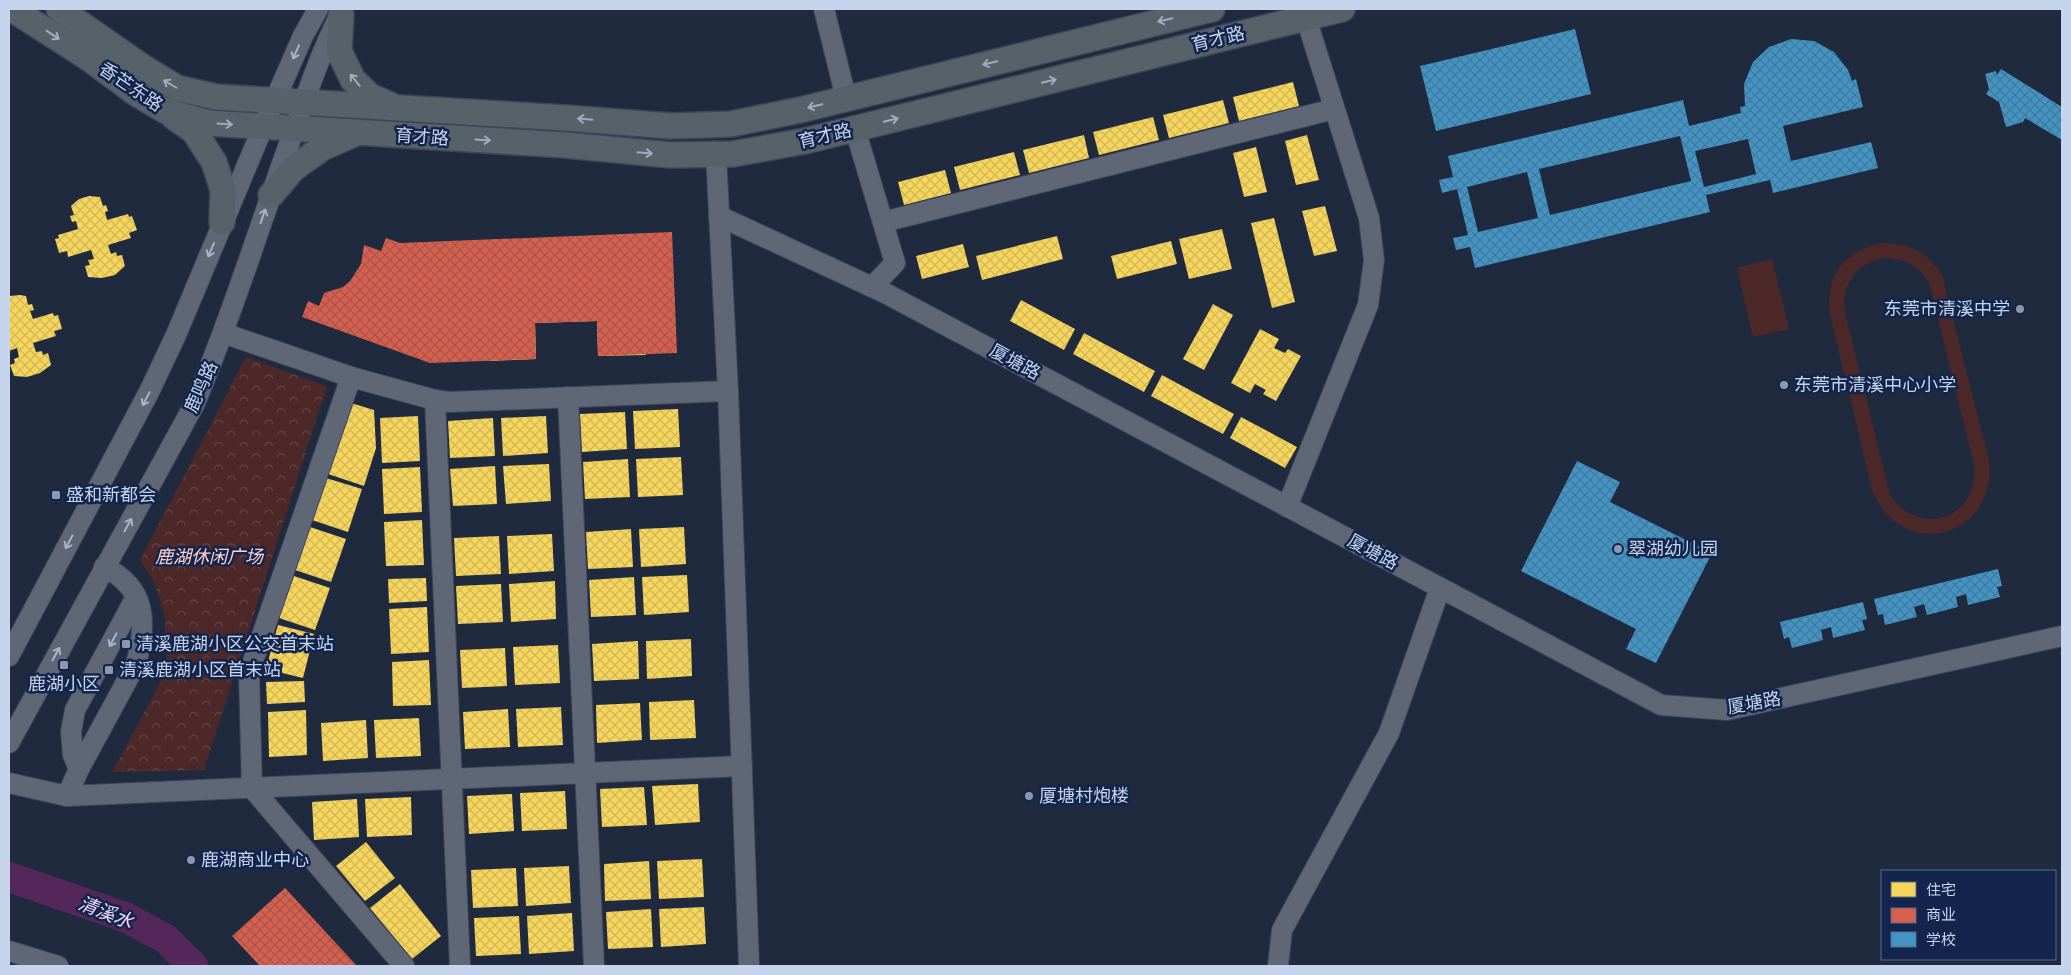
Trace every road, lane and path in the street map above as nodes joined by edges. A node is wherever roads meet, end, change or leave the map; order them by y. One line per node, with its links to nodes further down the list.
1 (12, 9): 13 (main road, 香芒东路, one-way to 13)
2 (58, 9): 9 (main road, 香芒东路, one-way to 2)
3 (824, 9): 8 (street)
4 (1342, 9): 7 (main road, 育才路)
5 (1198, 10): 8 (main road, 育才路, one-way to 8)
6 (334, 11): 9 (street, one-way to 9); 10 (street, 鹿鸣路); 11 (main road, one-way to 6)
7 (1306, 18): 12 (street); 16 (main road, 育才路, one-way to 7)
8 (846, 98): 11 (main road, 育才路, one-way to 11)
9 (275, 100): 10 (main road, 香芒东路); 14 (street)
10 (304, 102): 11 (main road, 育才路); 15 (street, 鹿鸣路)
11 (395, 108)
12 (1334, 108): 22 (street); 29 (street)
13 (166, 111): 14 (main road, 香芒东路, one-way to 14); 21 (main road)
14 (263, 127): 15 (main road, 香芒东路); 21 (street)
15 (294, 128): 17 (main road, 育才路); 19 (street, 鹿鸣路)
16 (855, 128): 18 (main road, 育才路); 22 (street)
17 (357, 133): 18 (main road, 育才路, one-way to 18); 19 (main road)
18 (716, 154): 20 (street)
19 (271, 195): 24 (street, 鹿鸣路, one-way to 19)
20 (719, 216): 23 (street, 厦塘路); 26 (street)
21 (222, 222): 34 (street, one-way to 34)
22 (883, 222): 23 (street)
23 (872, 287): 29 (street, 厦塘路)
24 (223, 333): 25 (street); 30 (street, 鹿鸣路, one-way to 24)
25 (351, 377): 28 (street); 41 (street)
26 (728, 391): 27 (street); 36 (street)
27 (568, 397): 28 (street); 38 (street)
28 (435, 400): 39 (street)
29 (1287, 507): 31 (street, 厦塘路)
30 (104, 567): 32 (street); 35 (street, 鹿鸣路, one-way to 30)
31 (1440, 588): 33 (street, 厦塘路); 49 (street)
32 (136, 597): 37 (street); 37 (street, one-way to 37)
33 (2062, 636)
34 (9, 656)
35 (9, 743)
36 (742, 766): 38 (street); 48 (street)
37 (79, 769): 42 (street)
38 (585, 773): 39 (street); 47 (street)
39 (452, 779): 41 (street); 46 (street)
40 (9, 783): 42 (street)
41 (252, 788): 42 (street); 45 (street)
42 (67, 796)
43 (9, 951): 44 (street)
44 (58, 966)
45 (404, 966)
46 (460, 966)
47 (594, 966)
48 (750, 966)
49 (1278, 966)

